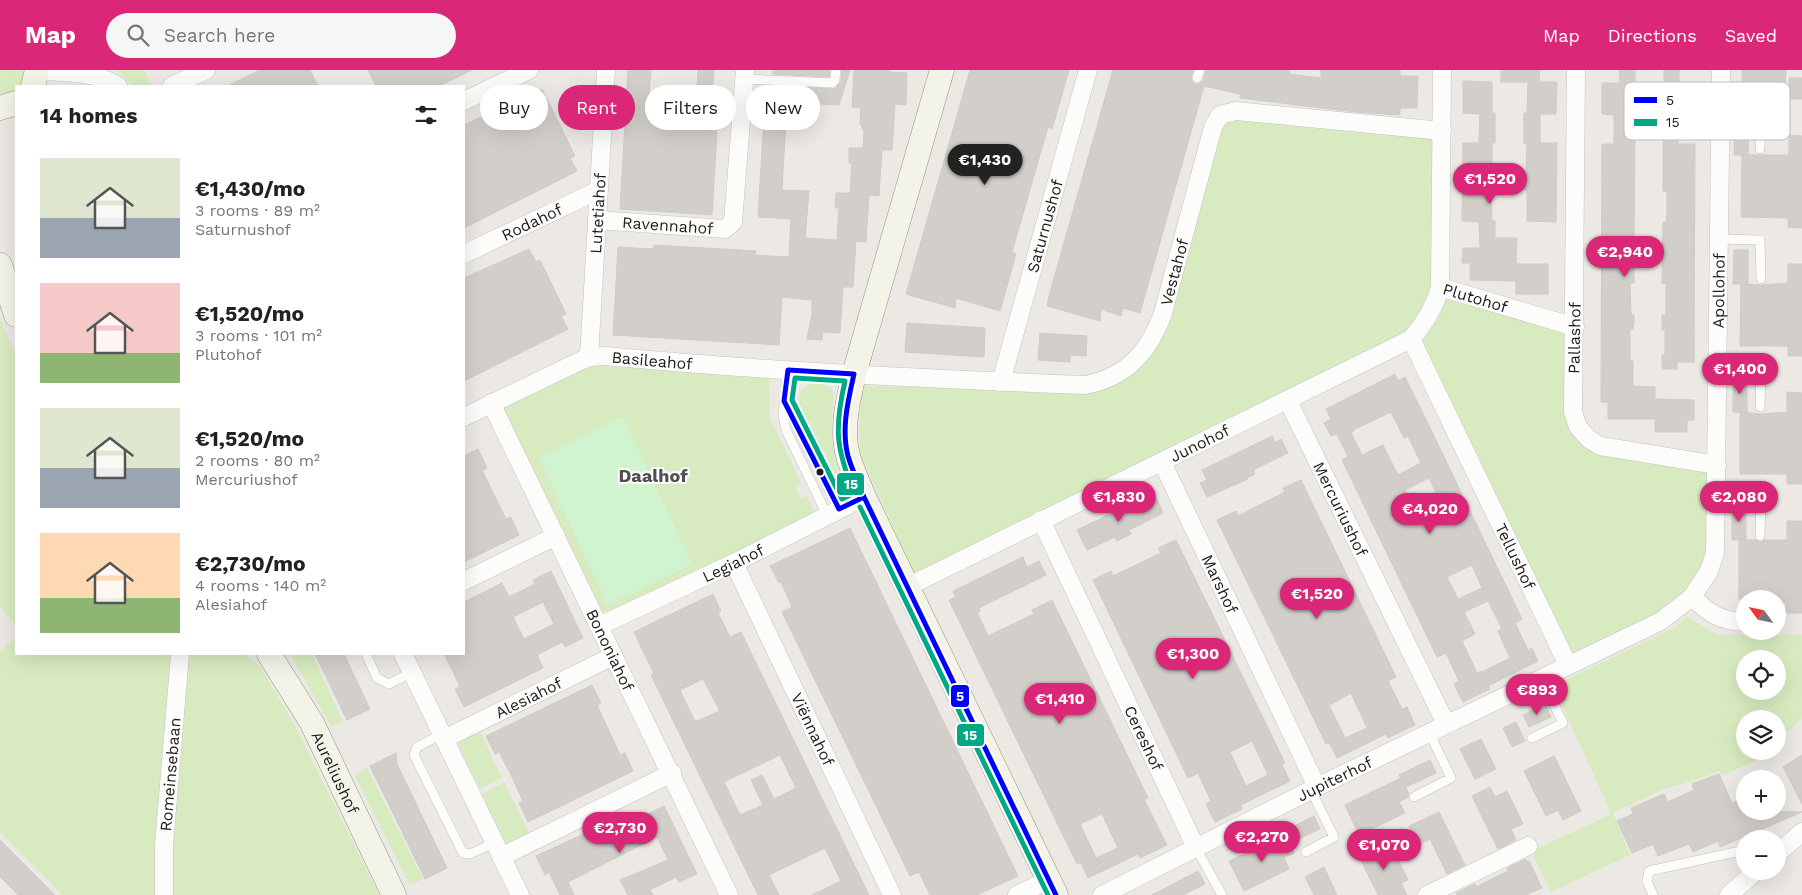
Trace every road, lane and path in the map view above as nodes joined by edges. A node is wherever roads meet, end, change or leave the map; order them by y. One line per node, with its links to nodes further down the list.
1 (206, 70): 12 (street)
2 (529, 70): 13 (street)
3 (606, 70): 20 (street, Lutetiahof)
4 (836, 70): 9 (lane)
5 (942, 70): 33 (street)
6 (1088, 70): 34 (street, Saturnushof)
7 (1442, 70): 16 (street, Plutohof)
8 (1576, 70): 28 (street, Pallashof)
9 (745, 74): 21 (street, Ravennahof)
10 (36, 76): 11 (street)
11 (116, 85)
12 (174, 85)
13 (465, 101)
14 (15, 103): 15 (street)
15 (0, 108)
16 (1442, 131): 26 (street, Plutohof); 34 (street, Vestahof)
17 (1721, 140): 22 (street, Apollohof)
18 (1760, 140): 19 (lane)
19 (1760, 149)
20 (599, 190): 21 (street, Lutetiahof); 23 (street, Rodahof)
21 (597, 220): 30 (street, Lutetiahof)
22 (1720, 239): 25 (lane); 32 (street, Apollohof)
23 (465, 254)
24 (0, 265): 27 (street)
25 (1761, 279)
26 (1440, 287): 28 (street, Plutohof); 29 (street, Junohof)
27 (15, 311)
28 (1575, 327): 41 (street, Pallashof)
29 (1411, 339): 35 (street, Junohof); 59 (street, Tellushof)
30 (589, 357): 31 (street, Basileahof); 37 (street, Basileahof)
31 (788, 370): 33 (street, Basileahof); 36 (lane)
32 (1718, 370): 38 (lane); 41 (street, Apollohof)
33 (854, 374): 34 (street, Vestahof); 42 (street)
34 (1001, 382)
35 (1288, 400): 40 (street, Junohof); 62 (street, Mercuriushof)
36 (784, 401): 44 (lane); 44 (lane)
37 (491, 403): 39 (street, Basileahof); 46 (street, Bononiahof)
38 (1760, 407)
39 (465, 416)
40 (1162, 462): 45 (street, Junohof); 67 (street, Marshof)
41 (1717, 465): 43 (street, Apollohof)
42 (864, 497): 44 (street, Legiahof); 50 (street)
43 (1716, 498): 47 (lane); 51 (street, Apollohof)
44 (833, 512): 48 (street, Legiahof)
45 (1041, 520): 50 (street, Junohof); 72 (street, Cereshof)
46 (556, 536): 49 (street); 53 (street, Bononiahof)
47 (1760, 536)
48 (734, 563): 53 (street, Legiahof); 82 (street, Viënnahof)
49 (465, 581)
50 (907, 587): 77 (street)
51 (1692, 597): 52 (street); 59 (street, Apollohof)
52 (1736, 622)
53 (599, 626): 58 (street, Bononiahof)
54 (180, 655): 79 (street, Romeinsebaan)
55 (270, 655): 80 (street, Aureliushof)
56 (366, 655): 60 (lane)
57 (404, 655): 60 (street)
58 (613, 656): 64 (street, Alesiahof); 66 (street, Bononiahof)
59 (1568, 665): 61 (street, Jupiterhof)
60 (412, 672): 64 (street)
61 (1541, 678): 62 (street, Jupiterhof); 65 (lane)
62 (1446, 724): 63 (street, Jupiterhof)
63 (1429, 732): 67 (street, Jupiterhof); 68 (lane)
64 (443, 736): 73 (street); 73 (lane)
65 (1532, 738)
66 (672, 773): 73 (street); 78 (street, Bononiahof)
67 (1314, 788): 72 (street, Jupiterhof); 74 (lane)
68 (1414, 797)
69 (1802, 832): 70 (street)
70 (1786, 843)
71 (1528, 846): 86 (street)
72 (1196, 848): 84 (street, Jupiterhof); 85 (lane)
73 (498, 850): 81 (street)
74 (1306, 852)
75 (1736, 852): 87 (lane)
76 (1746, 880): 88 (street)
77 (1053, 887): 83 (street)
78 (726, 894)
79 (164, 895)
80 (394, 895)
81 (520, 895)
82 (892, 895)
83 (1017, 895)
84 (1102, 895)
85 (1222, 895)
86 (1427, 895)
87 (1653, 895)
88 (1729, 895)

